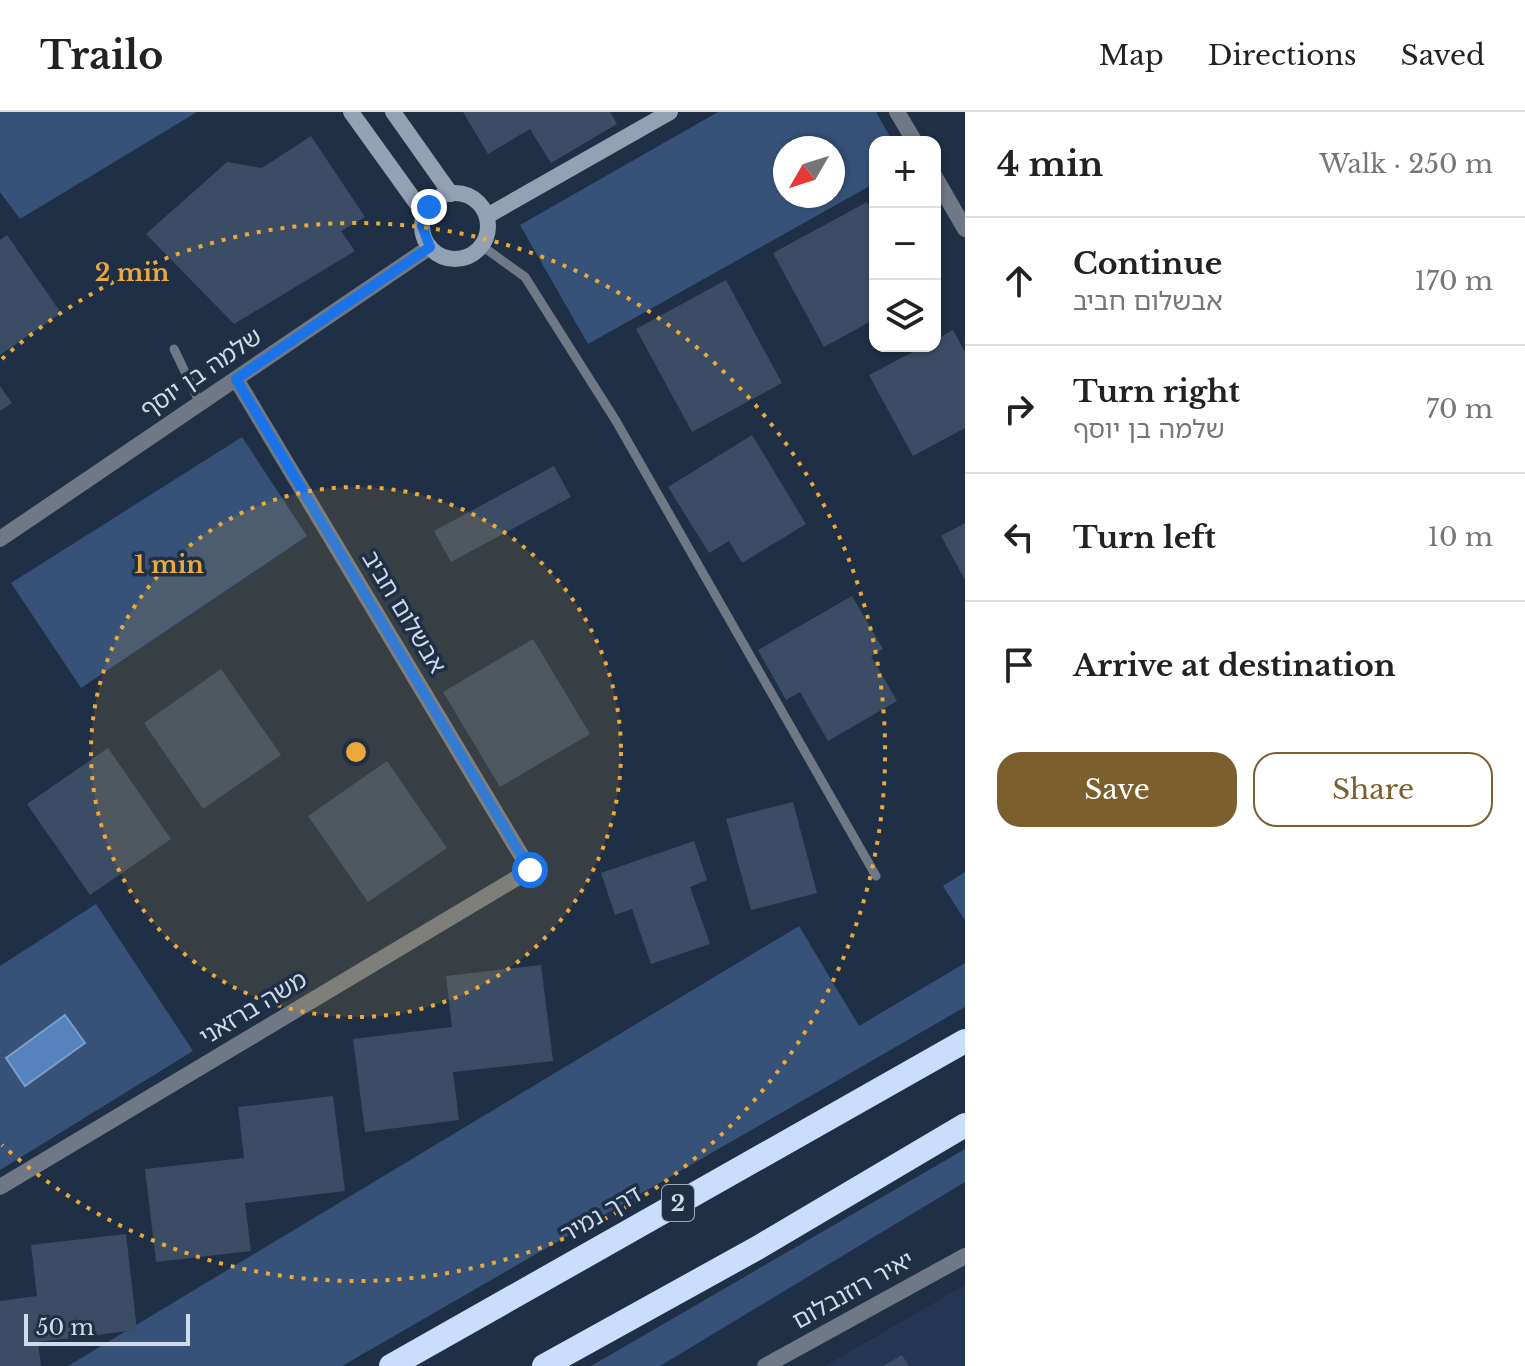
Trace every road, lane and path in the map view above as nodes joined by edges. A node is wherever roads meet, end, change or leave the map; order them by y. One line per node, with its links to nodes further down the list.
1 (351, 112): 8 (street)
2 (393, 112): 7 (street)
3 (670, 112): 9 (street)
4 (897, 112): 5 (street)
5 (911, 136)
6 (941, 187): 10 (street)
7 (451, 194): 8 (street); 9 (street)
8 (425, 215): 12 (street)
9 (487, 216): 11 (street)
10 (963, 222)
11 (482, 246): 12 (street); 18 (lane)
12 (430, 247): 14 (street, שלמה בן יוסף)
13 (174, 349): 15 (lane)
14 (236, 379): 15 (street, שלמה בן יוסף); 17 (street, אבשלום חביב)
15 (200, 403): 16 (street, שלמה בן יוסף)
16 (0, 539)
17 (530, 870): 21 (street, משה ברזאני)
18 (876, 876)
19 (965, 1041): 23 (highway, דרך נמיר / 2)
20 (965, 1125): 24 (highway)
21 (0, 1187)
22 (965, 1256): 25 (street, יאיר רוזנבלום)
23 (391, 1366)
24 (544, 1366)
25 (765, 1366)

